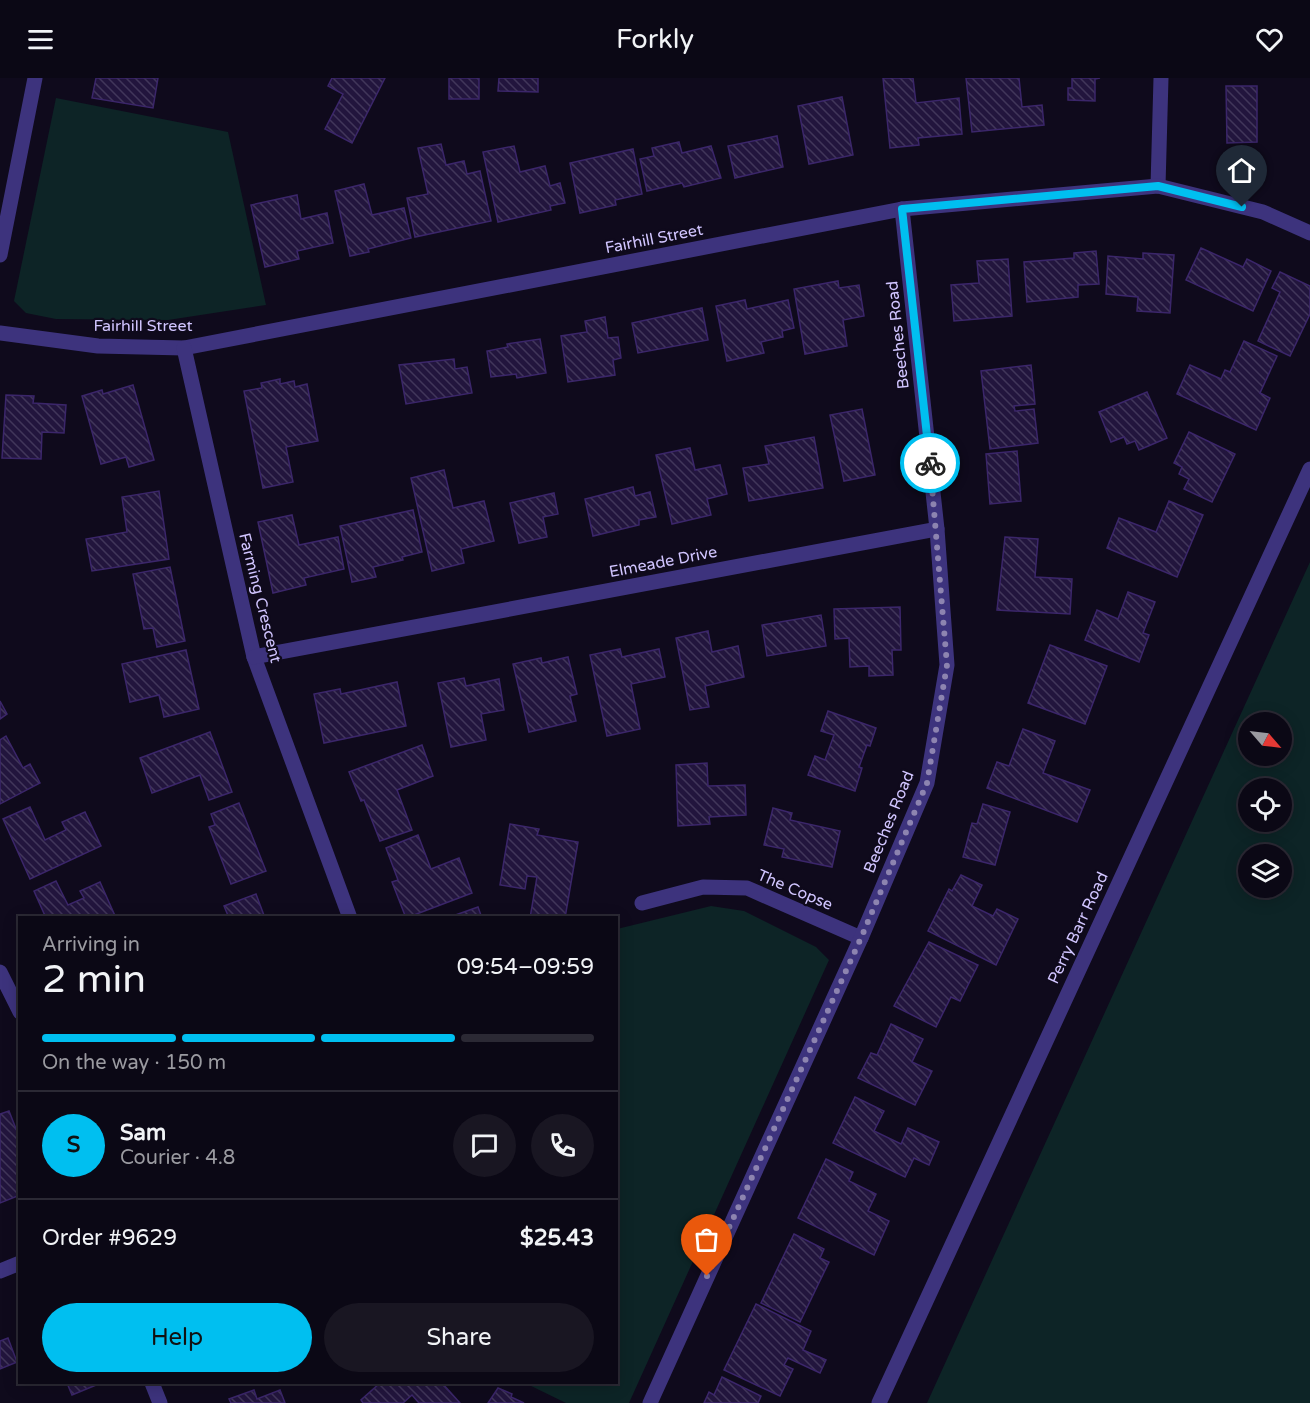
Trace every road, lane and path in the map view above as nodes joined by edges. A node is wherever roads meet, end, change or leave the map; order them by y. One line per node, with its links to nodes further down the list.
1 (35, 78): 6 (street)
2 (1161, 78): 3 (street)
3 (1158, 186): 4 (street, Fairhill Street); 5 (street, Fairhill Street)
4 (902, 209): 8 (street, Fairhill Street); 10 (street, Beeches Road)
5 (1310, 233)
6 (0, 255)
7 (0, 333): 8 (street, Fairhill Street)
8 (184, 348): 11 (street, Farming Crescent)
9 (1310, 469): 22 (street, Perry Barr Road)
10 (937, 530): 11 (street, Elmeade Drive); 14 (street, Beeches Road)
11 (254, 657): 13 (street, Farming Crescent)
12 (642, 903): 14 (street, The Copse)
13 (349, 916)
14 (861, 938): 21 (street, Beeches Road)
15 (0, 972): 16 (street)
16 (18, 1008)
17 (18, 1264): 18 (street)
18 (0, 1271)
19 (153, 1384): 20 (street)
20 (160, 1403)
21 (650, 1403)
22 (879, 1403)

